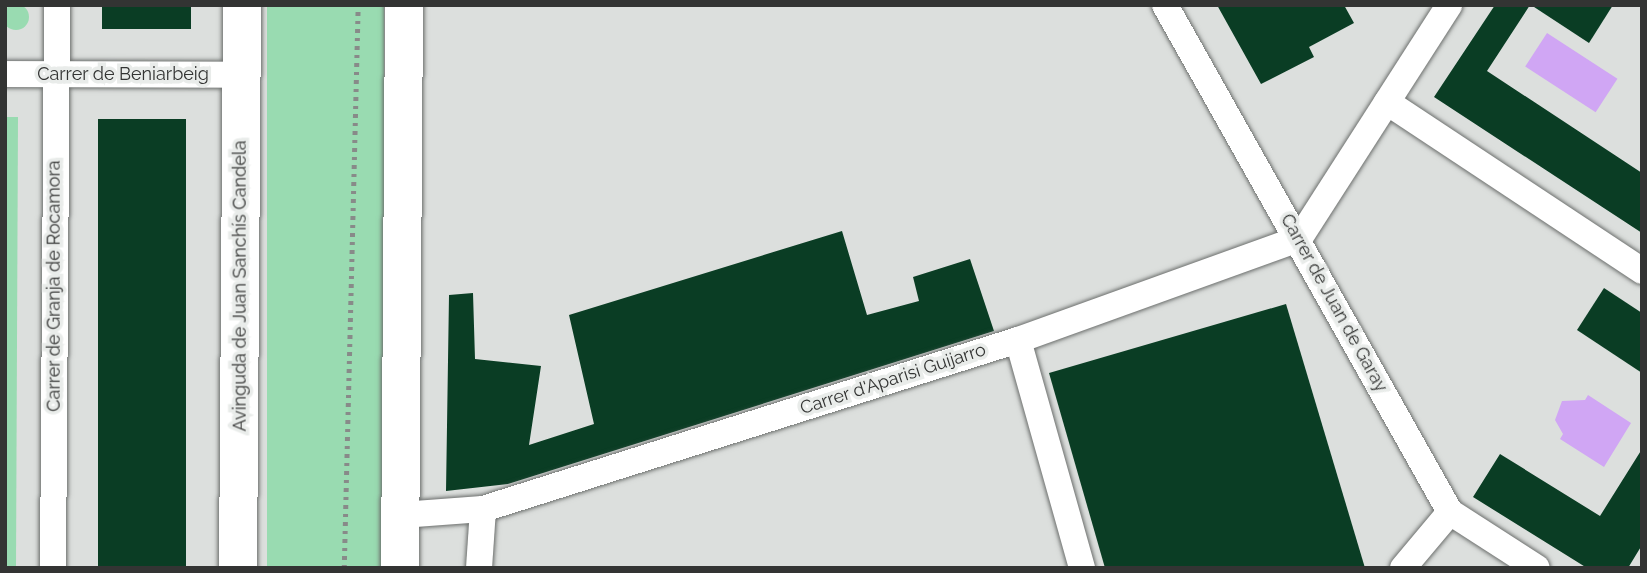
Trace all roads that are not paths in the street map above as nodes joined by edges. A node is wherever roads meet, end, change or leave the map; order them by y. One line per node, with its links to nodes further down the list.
1 (57, 5): 7 (street, Carrer de Granja de Rocamora)
2 (243, 5): 8 (main road, Avinguda de Juan Sanchís Candela)
3 (404, 5): 15 (main road)
4 (1164, 5): 10 (street, Carrer de Juan de Garay)
5 (1449, 5): 9 (street)
6 (5, 74): 7 (street, Carrer de Beniarbeig)
7 (55, 75): 8 (street, Carrer de Beniarbeig); 16 (street, Carrer de Granja de Rocamora)
8 (241, 75): 17 (main road, Avinguda de Juan Sanchís Candela)
9 (1387, 102): 10 (street); 11 (street)
10 (1299, 239): 12 (street, Carrer d'Aparisi Guijarro); 14 (street, Carrer de Juan de Garay)
11 (1642, 271)
12 (1018, 340): 13 (street, Carrer d'Aparisi Guijarro); 20 (street)
13 (483, 509): 15 (street, Carrer d'Aparisi Guijarro); 19 (street)
14 (1450, 512): 21 (street); 22 (street, Carrer de Juan de Garay)
15 (401, 515): 18 (main road)
16 (53, 568)
17 (238, 568)
18 (400, 568)
19 (479, 568)
20 (1082, 568)
21 (1403, 568)
22 (1537, 568)

